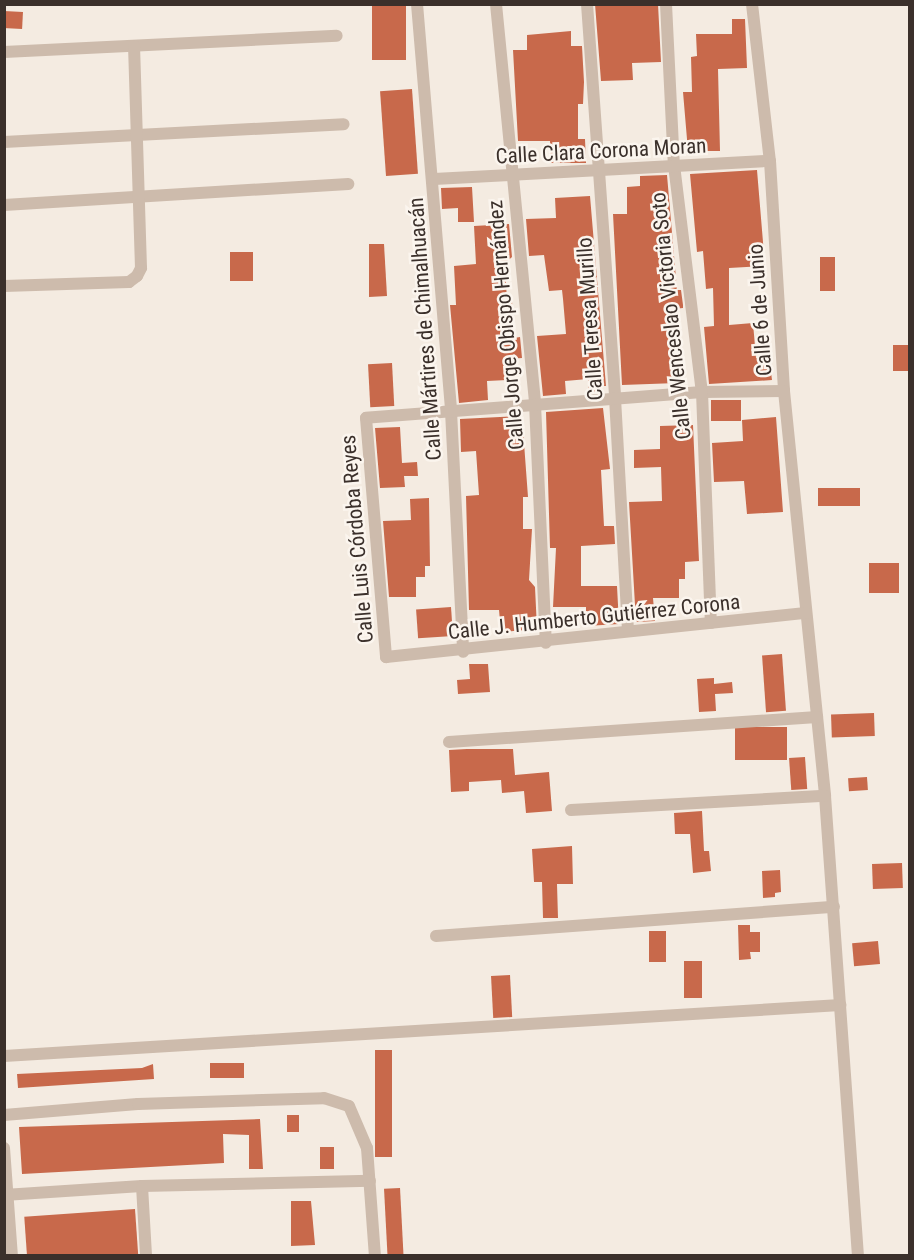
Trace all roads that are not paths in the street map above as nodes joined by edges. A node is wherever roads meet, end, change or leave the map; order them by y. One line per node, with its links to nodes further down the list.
1 (417, 4): 16 (street, Calle Mártires de Chimalhuacán)
2 (496, 4): 15 (street, Calle Jorge Obispo Hernández)
3 (586, 4): 14 (street, Calle Teresa Murillo)
4 (666, 4): 13 (street, Calle Wenceslao Victoria Soto)
5 (752, 4): 12 (street, Calle 6 de Junio)
6 (337, 36): 7 (street)
7 (134, 46): 8 (street); 10 (street)
8 (4, 52)
9 (344, 124): 10 (street)
10 (135, 135): 11 (street); 18 (street)
11 (4, 142)
12 (771, 161): 13 (street, Calle Clara Corona Moran); 21 (street, Calle 6 de Junio)
13 (674, 165): 14 (street, Calle Clara Corona Moran); 22 (street, Calle Wenceslao Victoria Soto)
14 (599, 169): 15 (street, Calle Clara Corona Moran); 23 (street, Calle Teresa Murillo)
15 (512, 176): 16 (street, Calle Clara Corona Moran); 24 (street, Calle Jorge Obispo Hernández)
16 (434, 179): 25 (street, Calle Mártires de Chimalhuacán)
17 (348, 184): 18 (street)
18 (139, 198): 19 (street); 20 (street)
19 (4, 205)
20 (4, 286)
21 (784, 391): 22 (street); 26 (street, Calle 6 de Junio)
22 (702, 392): 23 (street); 27 (street, Calle Wenceslao Victoria Soto)
23 (615, 398): 24 (street); 28 (street, Calle Teresa Murillo)
24 (535, 404): 25 (street); 29 (street, Calle Jorge Obispo Hernández)
25 (451, 411): 30 (street, Calle Mártires de Chimalhuacán); 31 (street, Calle Luis Córdoba Reyes)
26 (806, 613): 27 (street, Calle J. Humberto Gutiérrez Corona); 32 (street, Calle 6 de Junio)
27 (711, 623): 28 (street, Calle J. Humberto Gutiérrez Corona)
28 (628, 631): 29 (street, Calle J. Humberto Gutiérrez Corona)
29 (546, 643): 30 (street, Calle J. Humberto Gutiérrez Corona)
30 (463, 652): 31 (street, Calle J. Humberto Gutiérrez Corona)
31 (386, 657)
32 (817, 717): 33 (street); 34 (street, Calle 6 de Junio)
33 (449, 741)
34 (825, 796): 35 (street); 36 (street, Calle 6 de Junio)
35 (571, 810)
36 (834, 907): 37 (street); 38 (street, Calle 6 de Junio)
37 (436, 936)
38 (840, 1005): 39 (street); 48 (street, Calle 6 de Junio)
39 (4, 1056)
40 (4, 1115): 42 (street)
41 (4, 1148): 44 (street)
42 (370, 1181): 43 (street); 47 (street)
43 (142, 1186): 44 (street); 46 (street)
44 (6, 1195): 45 (street)
45 (12, 1256)
46 (146, 1256)
47 (375, 1256)
48 (858, 1256)

